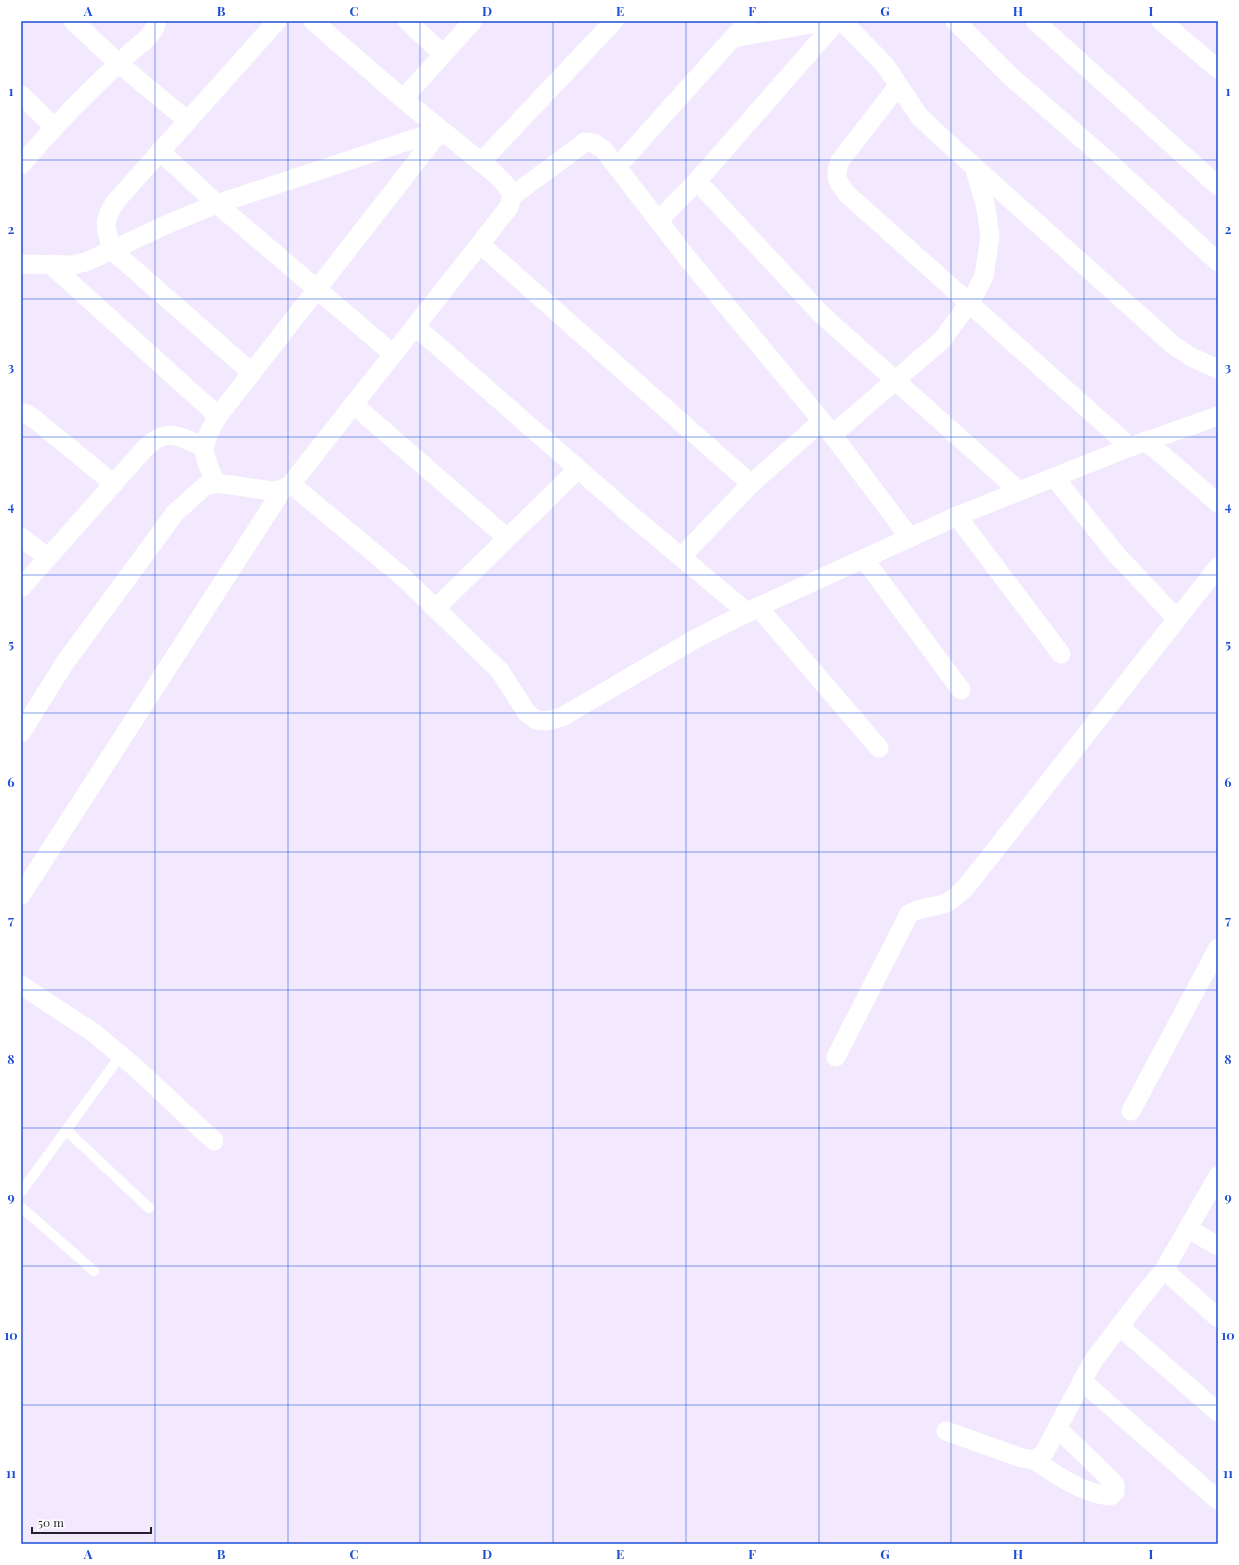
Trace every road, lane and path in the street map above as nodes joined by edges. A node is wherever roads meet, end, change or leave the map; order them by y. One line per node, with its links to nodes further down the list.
1 (73, 21): 17 (street)
2 (157, 21): 17 (street)
3 (276, 21): 22 (street)
4 (313, 21): 21 (street)
5 (406, 21): 16 (street)
6 (473, 21): 16 (street)
7 (614, 21): 26 (street)
8 (748, 21): 15 (street)
9 (827, 21): 15 (street)
10 (837, 21): 30 (street)
11 (842, 21): 19 (street)
12 (955, 21): 37 (street)
13 (1035, 21): 31 (street)
14 (1161, 21): 18 (street)
15 (733, 38): 29 (street)
16 (443, 54): 21 (street)
17 (118, 63): 22 (street); 23 (street)
18 (1218, 69)
19 (898, 86): 28 (street); 41 (street)
20 (21, 95): 23 (street)
21 (403, 99): 24 (street)
22 (188, 121): 25 (street)
23 (54, 126): 27 (street)
24 (441, 130): 26 (street); 33 (street); 40 (street)
25 (160, 152): 33 (street); 36 (street)
26 (481, 162): 32 (street)
27 (21, 165)
28 (974, 166): 41 (street); 44 (street)
29 (617, 167): 32 (street); 34 (street)
30 (696, 181): 34 (street); 46 (street)
31 (1218, 186)
32 (512, 196): 35 (street)
33 (217, 204): 36 (street); 40 (street)
34 (659, 220): 51 (street)
35 (480, 244): 42 (street); 58 (street)
36 (112, 250): 39 (street); 45 (street)
37 (1218, 262)
38 (21, 264): 39 (street)
39 (50, 264): 49 (street)
40 (317, 290): 43 (street); 45 (street)
41 (968, 303): 46 (street); 52 (street)
42 (415, 326): 43 (street); 54 (street)
43 (393, 354): 47 (street)
44 (1218, 369)
45 (252, 374): 49 (street)
46 (895, 381): 51 (street); 60 (street)
47 (353, 404): 59 (street); 64 (street)
48 (21, 412): 57 (street)
49 (218, 416): 53 (street)
50 (1218, 416): 52 (street)
51 (827, 428): 58 (street); 65 (street)
52 (1138, 444): 55 (street); 61 (street)
53 (204, 447): 56 (street); 57 (street)
54 (578, 469): 64 (street); 66 (street)
55 (1054, 477): 60 (street); 73 (street)
56 (216, 483): 59 (street); 76 (street)
57 (114, 484): 67 (street)
58 (751, 484): 66 (street)
59 (287, 486): 71 (street); 78 (street)
60 (1018, 490): 62 (street)
61 (1218, 503)
62 (957, 516): 65 (street); 74 (street)
63 (21, 537): 67 (street)
64 (507, 538): 71 (street)
65 (910, 538): 68 (street)
66 (681, 557): 72 (street)
67 (48, 558): 70 (street)
68 (864, 559): 72 (street); 75 (street)
69 (1218, 567): 73 (street)
70 (21, 588)
71 (436, 608): 72 (street)
72 (753, 610): 77 (street)
73 (1177, 619): 82 (street)
74 (1061, 654)
75 (961, 690)
76 (21, 734)
77 (879, 748)
78 (21, 894)
79 (1218, 948): 83 (street)
80 (21, 986): 81 (street)
81 (121, 1055): 84 (lane); 85 (street)
82 (836, 1057)
83 (1131, 1111)
84 (66, 1130): 87 (lane); 89 (lane)
85 (214, 1141)
86 (1218, 1176): 90 (street)
87 (21, 1192)
88 (21, 1207): 93 (lane)
89 (149, 1208)
90 (1188, 1230): 91 (street); 92 (street)
91 (1218, 1246)
92 (1164, 1270): 94 (street); 95 (street)
93 (94, 1271)
94 (1218, 1318)
95 (1119, 1326): 96 (street); 97 (street)
96 (1082, 1381): 98 (street); 101 (street)
97 (1218, 1412)
98 (1057, 1428): 100 (street); 100 (street)
99 (946, 1431): 100 (street)
100 (1034, 1460)
101 (1218, 1500)

